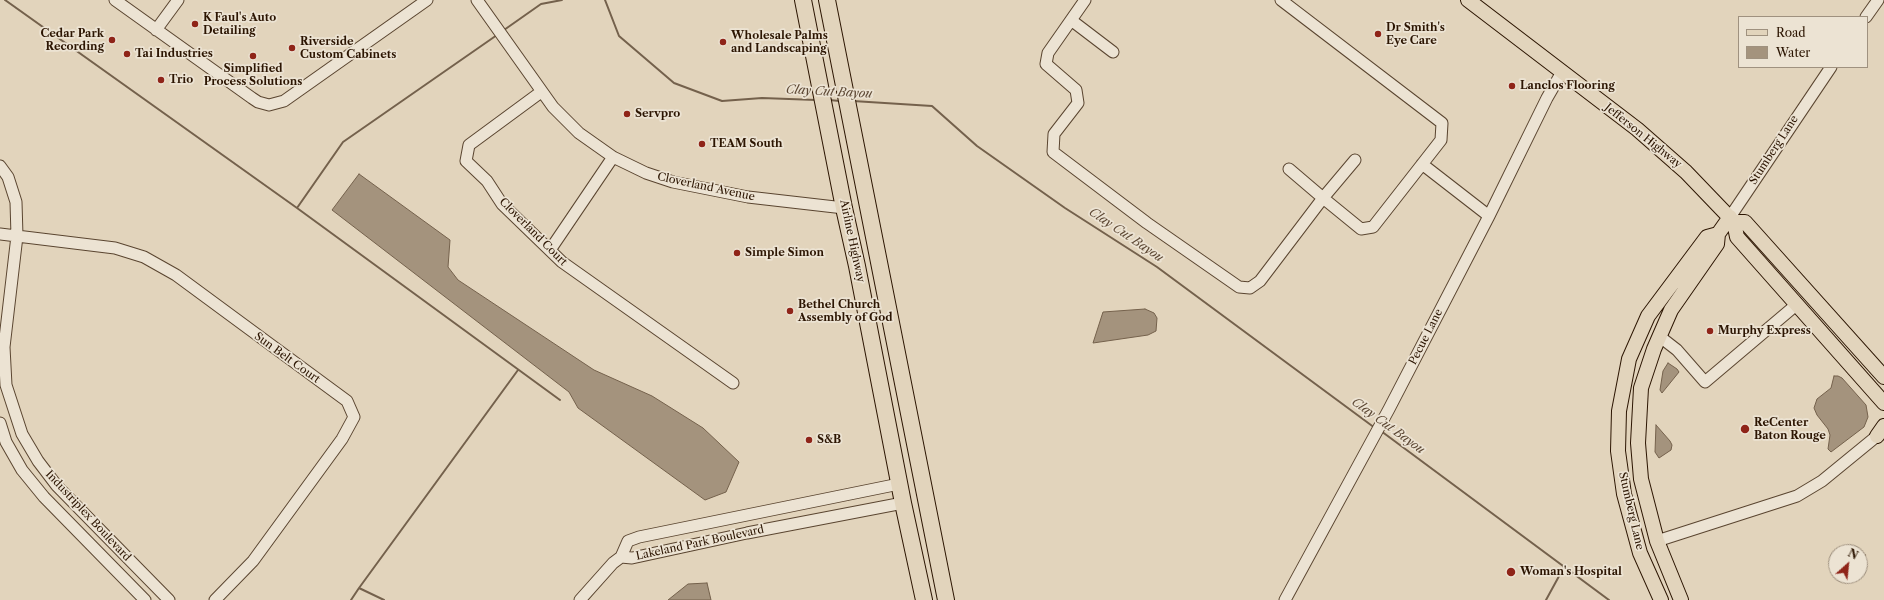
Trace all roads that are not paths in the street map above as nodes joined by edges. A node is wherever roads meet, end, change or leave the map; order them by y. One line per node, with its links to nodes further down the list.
1 (115, 0): 13 (street)
2 (178, 0): 13 (street)
3 (427, 0): 13 (street)
4 (477, 0): 17 (street, Cloverland Avenue)
5 (803, 0): 25 (highway, Airline Highway)
6 (827, 0): 24 (highway, Airline Highway)
7 (1085, 0): 12 (street)
8 (1281, 0): 20 (street)
9 (1468, 0): 16 (main road, Jefferson Highway)
10 (1878, 0): 11 (street)
11 (1867, 16)
12 (1071, 20): 14 (street); 23 (street)
13 (156, 30)
14 (1113, 52)
15 (1830, 68): 27 (street, Stumberg Lane)
16 (1562, 72): 26 (street, Pecue Lane); 27 (main road, Jefferson Highway)
17 (541, 92): 18 (street, Cloverland Avenue); 31 (street, Cloverland Court)
18 (613, 158): 25 (street, Cloverland Avenue); 31 (street)
19 (1355, 160): 23 (street)
20 (1422, 164): 23 (street); 26 (street)
21 (0, 166): 30 (street, Industriplex Boulevard)
22 (1289, 169): 23 (street)
23 (1323, 198)
24 (868, 203): 25 (highway); 44 (highway, Airline Highway)
25 (844, 208): 45 (highway, Airline Highway)
26 (1489, 216): 67 (street, Pecue Lane)
27 (1732, 220): 29 (main road, Stumberg Lane); 32 (main road, Jefferson Highway); 35 (main road, Jefferson Highway)
28 (0, 234): 30 (street, Sun Belt Court)
29 (1718, 234): 33 (main road, Stumberg Lane); 40 (main road, Stumberg Lane)
30 (17, 236): 37 (street, Industriplex Boulevard); 65 (street, Sun Belt Court)
31 (550, 250): 36 (street, Cloverland Court)
32 (1796, 305): 33 (street); 34 (main road, Jefferson Highway)
33 (1660, 336): 43 (main road, Stumberg Lane)
34 (1838, 352): 38 (main road); 39 (main road, Jefferson Highway)
35 (1884, 377)
36 (733, 384)
37 (3, 388): 64 (street, Industriplex Boulevard)
38 (1884, 388)
39 (1884, 403)
40 (1618, 411): 43 (main road); 48 (main road, Stumberg Lane)
41 (0, 423): 63 (street, Industriplex Boulevard)
42 (1882, 432): 57 (street)
43 (1638, 443): 54 (main road, Stumberg Lane)
44 (923, 482): 45 (highway); 47 (highway, Airline Highway)
45 (899, 484): 46 (street, Lakeland Park Boulevard); 50 (highway, Airline Highway)
46 (850, 494): 49 (street, Lakeland Park Boulevard); 51 (street)
47 (926, 500): 50 (highway); 61 (highway, Airline Highway)
48 (1626, 501): 54 (main road); 60 (main road, Stumberg Lane)
49 (810, 502): 52 (street, Lakeland Park Boulevard); 53 (street)
50 (903, 503): 51 (street, Lakeland Park Boulevard); 62 (highway, Airline Highway)
51 (853, 514): 53 (street, Lakeland Park Boulevard)
52 (744, 516): 55 (street); 56 (street, Lakeland Park Boulevard)
53 (812, 521): 55 (street, Lakeland Park Boulevard)
54 (1652, 526): 57 (main road, Stumberg Lane)
55 (747, 533): 58 (street, Lakeland Park Boulevard)
56 (653, 534): 58 (street); 59 (street, Lakeland Park Boulevard)
57 (1657, 541): 68 (main road, Stumberg Lane)
58 (657, 552): 59 (street, Lakeland Park Boulevard)
59 (621, 556): 66 (street)
60 (1660, 597)
61 (946, 598): 62 (highway)
62 (924, 599)
63 (144, 600)
64 (169, 600)
65 (215, 600)
66 (580, 600)
67 (1285, 600)
68 (1681, 600)

